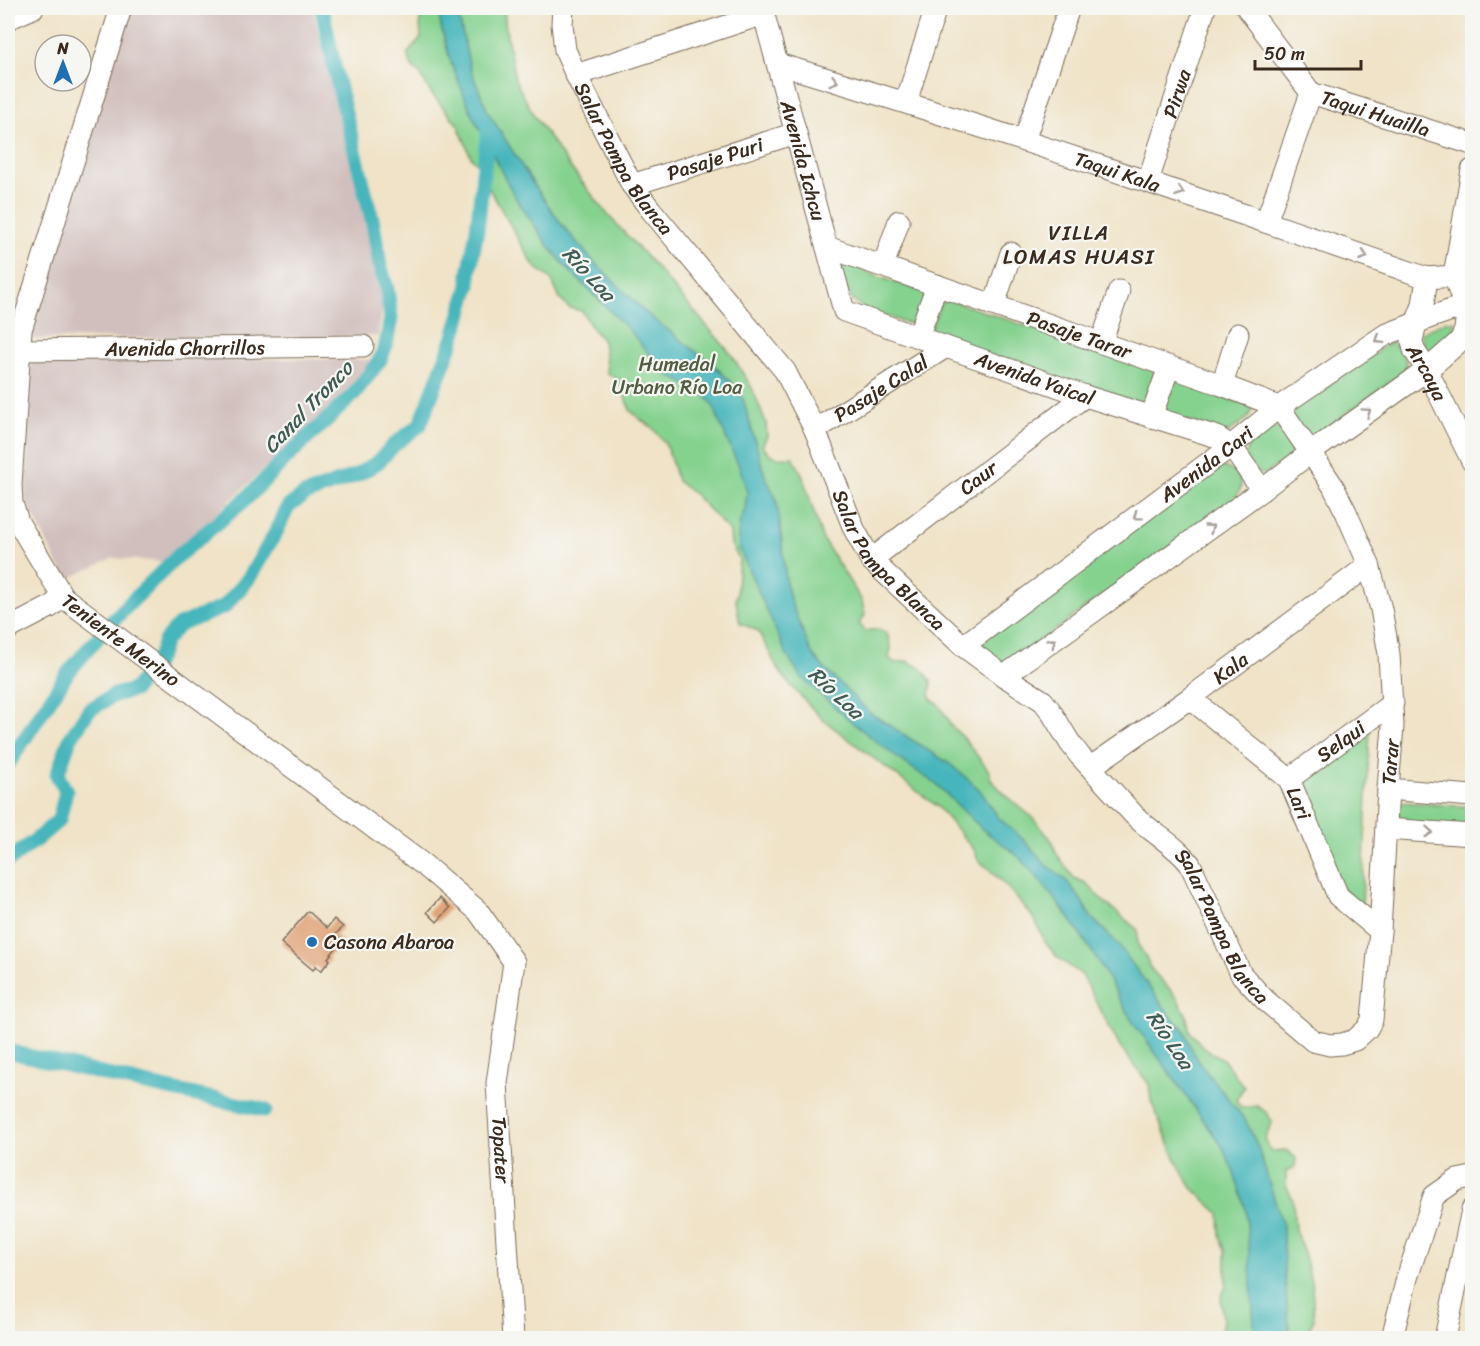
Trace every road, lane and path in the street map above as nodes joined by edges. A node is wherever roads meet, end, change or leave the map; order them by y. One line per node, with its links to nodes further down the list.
1 (33, 8): 9 (street)
2 (121, 8): 39 (street, Teniente Merino)
3 (563, 8): 11 (street, Salar Pampa Blanca)
4 (936, 8): 13 (street)
5 (1069, 8): 15 (street)
6 (1205, 8): 18 (street, Pirwa)
7 (1247, 8): 12 (street, Taqui Huailla)
8 (763, 11): 10 (street, Avenida Ichcu); 11 (street)
9 (8, 19)
10 (778, 64): 13 (street, Taqui Kala, one-way to 13); 14 (street, Avenida Ichcu)
11 (576, 75): 19 (street, Salar Pampa Blanca)
12 (1311, 93): 16 (street, Taqui Huailla); 21 (street)
13 (906, 102): 15 (street, Taqui Kala)
14 (796, 133): 19 (street, Pasaje Puri); 22 (street, Avenida Ichcu)
15 (1024, 141): 18 (street, Taqui Kala)
16 (1473, 144)
17 (1473, 170): 25 (street)
18 (1148, 181): 21 (street, Taqui Kala, one-way to 21)
19 (632, 185): 46 (street, Salar Pampa Blanca)
20 (899, 220): 24 (street)
21 (1266, 222): 26 (street, Taqui Kala, one-way to 26)
22 (827, 247): 24 (street, Pasaje Tarar); 31 (street, Avenida Ichcu)
23 (1011, 253): 30 (street)
24 (883, 266): 27 (street, Pasaje Tarar)
25 (1454, 276): 26 (street, Taqui Kala); 29 (street)
26 (1427, 278): 32 (street, Arcaya)
27 (937, 285): 30 (street, Pasaje Tarar); 34 (street)
28 (1119, 291): 36 (street)
29 (1468, 304): 32 (street, Avenida Cari); 35 (street)
30 (994, 305): 36 (street, Pasaje Tarar)
31 (844, 311): 34 (street, Avenida Yaical)
32 (1416, 322): 41 (street, Arcaya); 44 (street, Avenida Cari, one-way to 44)
33 (1238, 334): 42 (street)
34 (918, 337): 38 (street, Avenida Yaical)
35 (1466, 339): 41 (street)
36 (1101, 343): 40 (street, Pasaje Tarar)
37 (363, 346): 39 (street, Avenida Chorrillos)
38 (946, 347): 43 (street, Avenida Yaical); 46 (street, Pasaje Calal)
39 (13, 351): 53 (street, Teniente Merino)
40 (1169, 367): 42 (street, Pasaje Tarar); 45 (street)
41 (1427, 370): 48 (street, one-way to 41); 49 (street, Arcaya)
42 (1222, 386): 44 (street, Pasaje Tarar)
43 (1085, 396): 45 (street, Avenida Yaical); 51 (street, Caur)
44 (1279, 407): 47 (street, Avenida Cari); 48 (street)
45 (1151, 417): 47 (street, Avenida Yaical)
46 (815, 430): 51 (street, Salar Pampa Blanca)
47 (1231, 446): 50 (street, Avenida Yaical); 55 (street, Avenida Cari, one-way to 55)
48 (1310, 453): 50 (street); 52 (street, Tarar)
49 (1473, 461)
50 (1262, 490): 56 (street, one-way to 50)
51 (871, 560): 55 (street, Salar Pampa Blanca)
52 (1369, 566): 57 (street, Kala); 58 (street, Tarar)
53 (63, 597): 54 (street); 66 (street, Teniente Merino)
54 (8, 629)
55 (963, 646): 56 (street, Salar Pampa Blanca)
56 (1004, 676): 59 (street, Salar Pampa Blanca)
57 (1190, 698): 59 (street, Kala); 60 (street, Lari)
58 (1393, 703): 60 (street, Selqui); 61 (street, Tarar)
59 (1091, 768): 67 (street, Salar Pampa Blanca)
60 (1290, 779): 65 (street, Lari)
61 (1388, 789): 62 (street); 63 (street, Tarar)
62 (1473, 796)
63 (1386, 830): 64 (street, one-way to 64); 65 (street, Tarar)
64 (1473, 835)
65 (1380, 931): 67 (street, Tarar)
66 (514, 962): 70 (street, Topater)
67 (1313, 1041)
68 (1473, 1177): 71 (street)
69 (1473, 1210): 72 (street)
70 (513, 1338)
71 (1392, 1338)
72 (1445, 1338)

